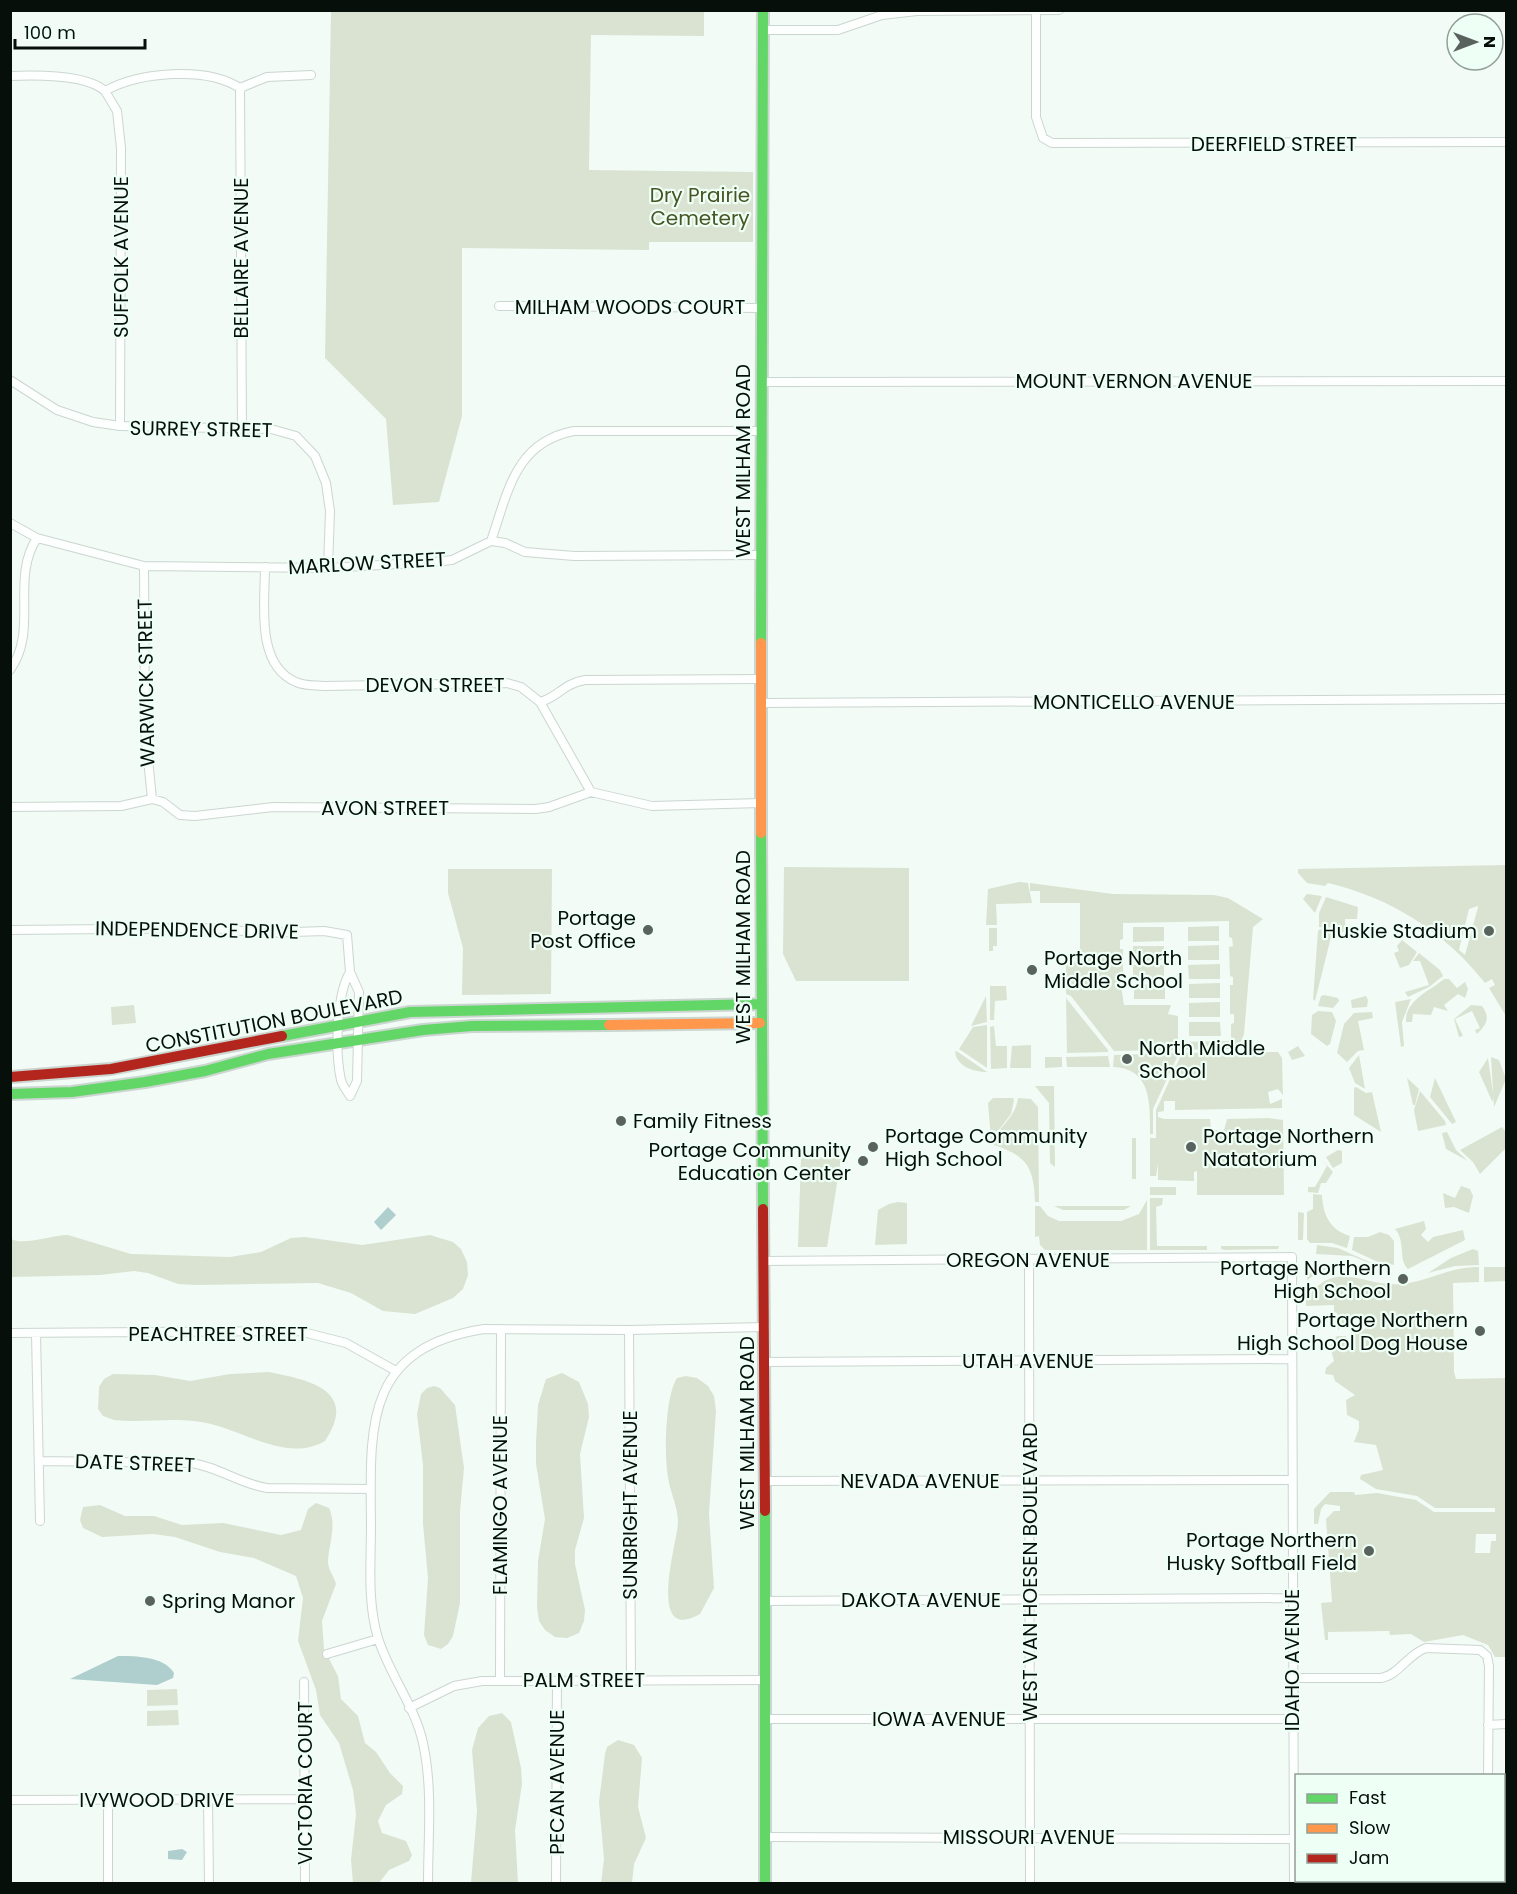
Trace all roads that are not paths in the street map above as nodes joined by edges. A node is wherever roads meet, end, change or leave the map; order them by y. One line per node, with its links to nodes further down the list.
1 (763, 10): 4 (street, WEST MILHAM ROAD)
2 (1059, 10): 3 (street)
3 (1036, 11): 4 (street); 9 (street, DEERFIELD STREET)
4 (763, 30): 11 (street, WEST MILHAM ROAD)
5 (311, 75): 7 (street)
6 (10, 76): 8 (street)
7 (240, 88): 8 (street); 16 (street, BELLAIRE AVENUE)
8 (105, 91): 15 (street, SUFFOLK AVENUE)
9 (1506, 142)
10 (499, 306): 11 (street, MILHAM WOODS COURT)
11 (762, 308): 14 (street, WEST MILHAM ROAD)
12 (10, 380): 15 (street, SURREY STREET)
13 (1506, 381): 14 (street, MOUNT VERNON AVENUE)
14 (761, 382): 17 (street, WEST MILHAM ROAD)
15 (120, 426): 16 (street, SURREY STREET)
16 (242, 429): 24 (street, SURREY STREET)
17 (761, 431): 20 (street); 21 (street, WEST MILHAM ROAD)
18 (10, 523): 19 (street, MARLOW STREET)
19 (37, 538): 22 (street, MARLOW STREET); 25 (street)
20 (491, 541): 21 (street); 24 (street, MARLOW STREET)
21 (760, 555): 26 (street, WEST MILHAM ROAD)
22 (144, 566): 23 (street, MARLOW STREET); 31 (street, WARWICK STREET)
23 (265, 567): 24 (street, MARLOW STREET); 28 (street, DEVON STREET)
24 (328, 568)
25 (10, 670)
26 (761, 679): 28 (street); 29 (street, WEST MILHAM ROAD)
27 (1506, 699): 29 (street, MONTICELLO AVENUE)
28 (540, 702): 30 (street)
29 (761, 703): 32 (street, WEST MILHAM ROAD)
30 (591, 792): 31 (street, AVON STREET); 32 (street)
31 (152, 799): 33 (street)
32 (761, 803): 36 (street, WEST MILHAM ROAD)
33 (10, 807)
34 (10, 930): 35 (street, INDEPENDENCE DRIVE)
35 (350, 972): 37 (street, INDEPENDENCE DRIVE); 38 (street, INDEPENDENCE DRIVE)
36 (760, 1004): 37 (street, CONSTITUTION BOULEVARD); 39 (street, WEST MILHAM ROAD)
37 (359, 1019): 38 (street, CONSTITUTION BOULEVARD); 40 (street, INDEPENDENCE DRIVE)
38 (339, 1023): 41 (street, INDEPENDENCE DRIVE); 42 (street, CONSTITUTION BOULEVARD)
39 (760, 1023): 40 (street, CONSTITUTION BOULEVARD); 45 (street, WEST MILHAM ROAD)
40 (358, 1039): 41 (street, CONSTITUTION BOULEVARD); 41 (street, INDEPENDENCE DRIVE)
41 (339, 1042): 43 (street, CONSTITUTION BOULEVARD)
42 (10, 1077)
43 (10, 1094)
44 (1292, 1257): 46 (street, OREGON AVENUE); 52 (street, IDAHO AVENUE)
45 (764, 1261): 46 (street, OREGON AVENUE); 47 (street, WEST MILHAM ROAD)
46 (1029, 1261): 53 (street, WEST VAN HOESEN BOULEVARD)
47 (765, 1327): 49 (street); 54 (street, WEST MILHAM ROAD)
48 (501, 1329): 49 (street); 55 (street); 68 (street, FLAMINGO AVENUE)
49 (629, 1330): 69 (street, SUNBRIGHT AVENUE)
50 (10, 1333): 51 (street, PEACHTREE STREET)
51 (36, 1334): 55 (street, PEACHTREE STREET); 56 (street)
52 (1292, 1359): 53 (street, UTAH AVENUE); 57 (street, IDAHO AVENUE)
53 (1028, 1361): 54 (street, UTAH AVENUE); 59 (street, WEST VAN HOESEN BOULEVARD)
54 (765, 1362): 58 (street, WEST MILHAM ROAD)
55 (396, 1371): 60 (street)
56 (40, 1461): 60 (street, DATE STREET); 61 (street)
57 (1291, 1480): 59 (street, NEVADA AVENUE); 62 (street, IDAHO AVENUE)
58 (764, 1481): 59 (street, NEVADA AVENUE); 64 (street, WEST MILHAM ROAD)
59 (1030, 1481): 63 (street, WEST VAN HOESEN BOULEVARD)
60 (370, 1489): 65 (street)
61 (40, 1521)
62 (1292, 1598): 63 (street, DAKOTA AVENUE); 67 (street, IDAHO AVENUE)
63 (1028, 1599): 64 (street, DAKOTA AVENUE); 75 (street, WEST VAN HOESEN BOULEVARD)
64 (766, 1601): 70 (street, WEST MILHAM ROAD)
65 (378, 1639): 66 (street); 73 (street)
66 (327, 1654)
67 (1292, 1678): 76 (street, IDAHO AVENUE); 78 (street)
68 (500, 1680): 71 (street, PALM STREET); 73 (street, PALM STREET)
69 (631, 1680): 70 (street, PALM STREET); 71 (street, PALM STREET)
70 (765, 1680): 74 (street, WEST MILHAM ROAD)
71 (557, 1681): 91 (street, PECAN AVENUE)
72 (304, 1682): 80 (street, VICTORIA COURT)
73 (409, 1708): 90 (street)
74 (765, 1719): 75 (street, IOWA AVENUE); 85 (street, WEST MILHAM ROAD)
75 (1030, 1719): 76 (street, IOWA AVENUE); 84 (street, WEST VAN HOESEN BOULEVARD)
76 (1292, 1719): 86 (street, IDAHO AVENUE)
77 (1506, 1724): 78 (street)
78 (1488, 1725): 79 (street)
79 (1488, 1774)
80 (304, 1799): 83 (street, IVYWOOD DRIVE); 89 (street, VICTORIA COURT)
81 (10, 1800): 82 (street, IVYWOOD DRIVE)
82 (108, 1800): 83 (street, IVYWOOD DRIVE); 87 (street)
83 (208, 1800): 88 (street)
84 (1030, 1836): 85 (street, MISSOURI AVENUE); 86 (street, MISSOURI AVENUE); 93 (street, WEST VAN HOESEN BOULEVARD)
85 (765, 1837): 92 (street, WEST MILHAM ROAD)
86 (1293, 1839): 94 (street, IDAHO AVENUE)
87 (108, 1884)
88 (209, 1884)
89 (305, 1884)
90 (428, 1884)
91 (556, 1884)
92 (765, 1884)
93 (1030, 1884)
94 (1294, 1884)

